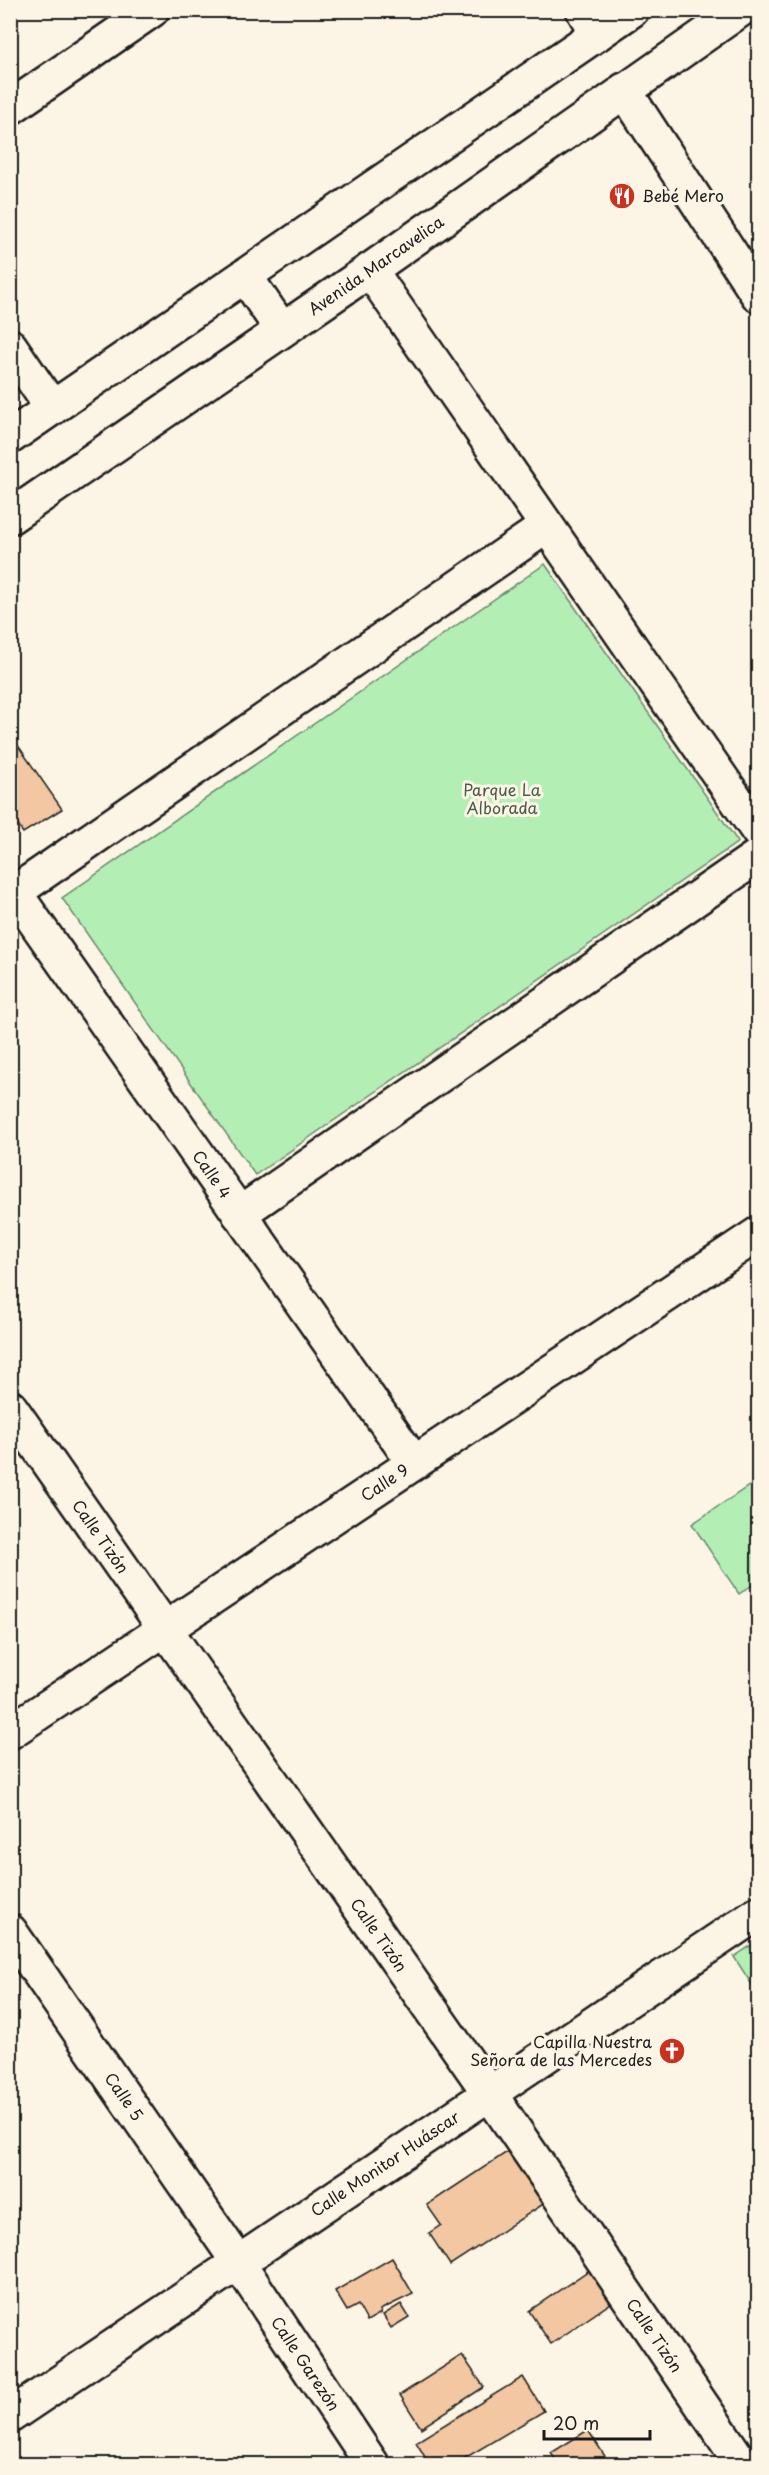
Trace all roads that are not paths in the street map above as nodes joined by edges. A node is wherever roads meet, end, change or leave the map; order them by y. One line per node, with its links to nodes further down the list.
1 (152, 10): 6 (street)
2 (632, 10): 4 (street)
3 (740, 10): 5 (street, Avenida Marcavelica)
4 (590, 22): 8 (street)
5 (624, 90): 7 (street, Avenida Marcavelica); 9 (street)
6 (10, 108)
7 (370, 270): 10 (street, Avenida Marcavelica); 15 (street)
8 (245, 276): 10 (street); 12 (street)
9 (759, 295)
10 (282, 330): 14 (street, Avenida Marcavelica)
11 (10, 346): 12 (street)
12 (52, 408): 13 (street)
13 (10, 437)
14 (10, 516)
15 (547, 526): 16 (street); 18 (street)
16 (759, 831)
17 (759, 856): 19 (street)
18 (13, 889): 19 (street, Calle 4)
19 (239, 1214): 22 (street, Calle 4)
20 (759, 1234): 22 (street, Calle 9)
21 (10, 1407): 23 (street, Calle Tizón)
22 (414, 1463): 23 (street, Calle 9)
23 (165, 1628): 24 (street, Calle 9); 27 (street, Calle Tizón)
24 (10, 1732)
25 (759, 1912): 27 (street, Calle Monitor Huáscar)
26 (10, 1931): 28 (street, Calle 5)
27 (490, 2094): 28 (street, Calle Monitor Huáscar); 31 (street, Calle Tizón)
28 (238, 2262): 29 (street, Calle Monitor Huáscar); 30 (street, Calle Garezón)
29 (10, 2416)
30 (372, 2464)
31 (742, 2464)

